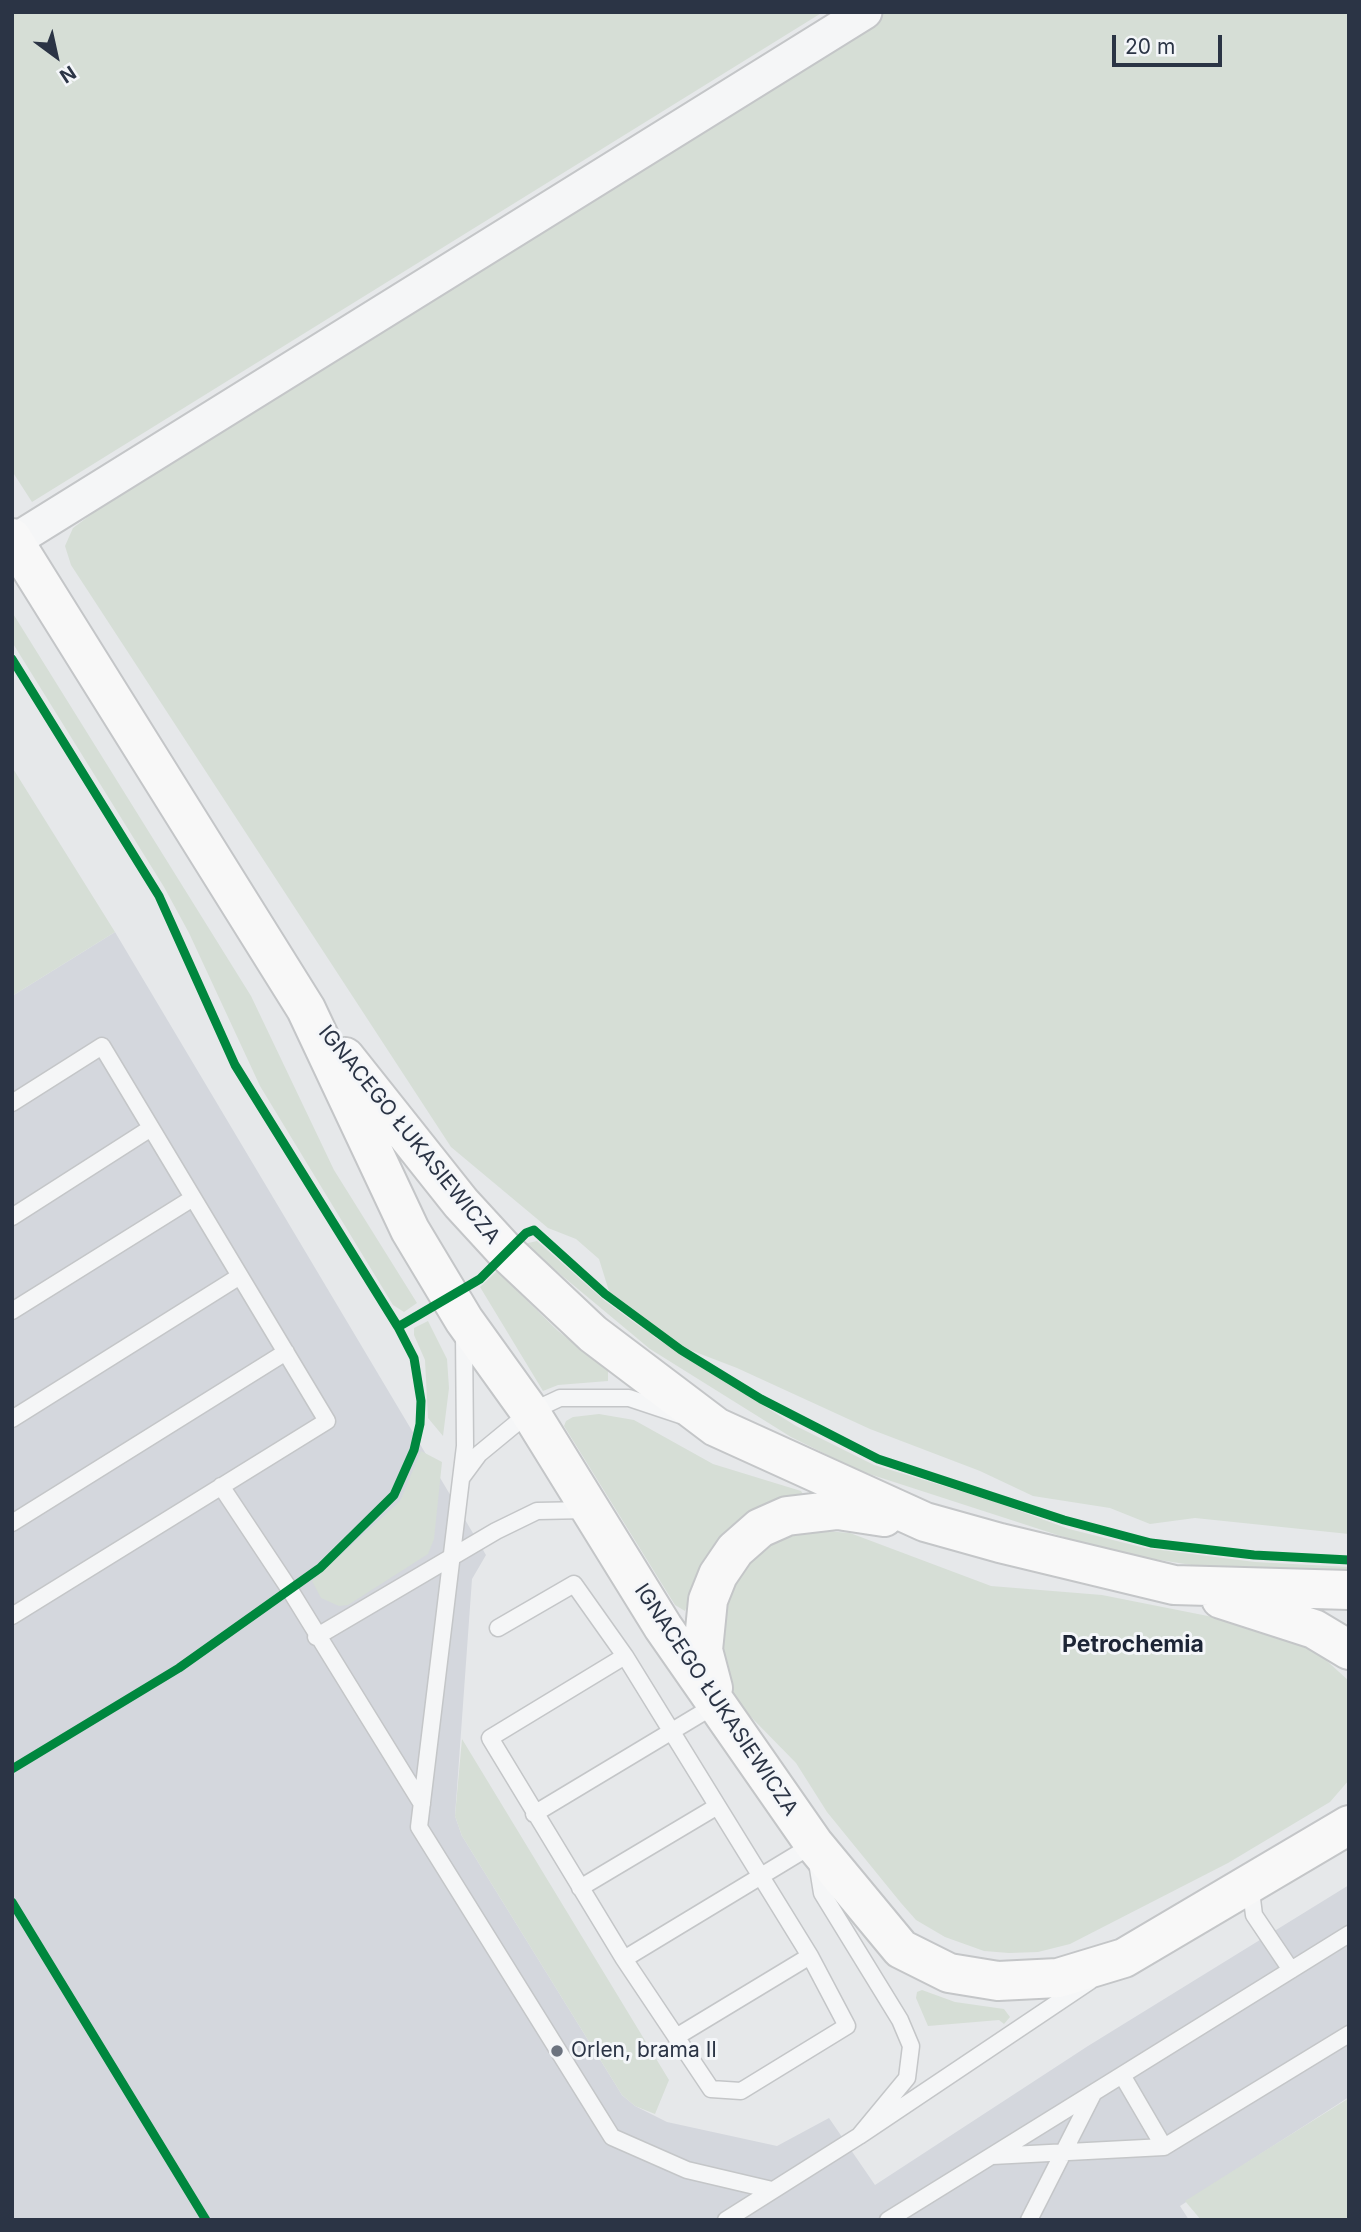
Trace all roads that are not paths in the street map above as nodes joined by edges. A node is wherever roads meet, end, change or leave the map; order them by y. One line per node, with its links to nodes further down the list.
1 (865, 12): 2 (street)
2 (13, 540): 3 (main road, IGNACEGO ŁUKASIEWICZA)
3 (306, 1009): 10 (main road, IGNACEGO ŁUKASIEWICZA); 14 (main road, IGNACEGO ŁUKASIEWICZA)
4 (12, 1103): 5 (lane)
5 (151, 1128): 6 (lane); 7 (lane)
6 (194, 1198): 8 (lane); 9 (lane)
7 (12, 1217)
8 (240, 1276): 11 (lane); 13 (lane)
9 (12, 1311)
10 (464, 1320): 12 (main road, IGNACEGO ŁUKASIEWICZA); 15 (lane)
11 (286, 1352): 16 (lane); 19 (lane)
12 (530, 1412): 14 (lane); 15 (lane); 17 (main road, IGNACEGO ŁUKASIEWICZA)
13 (12, 1419)
14 (716, 1427): 18 (main road, IGNACEGO ŁUKASIEWICZA)
15 (461, 1479): 20 (lane)
16 (220, 1486): 23 (lane); 25 (lane)
17 (591, 1510): 20 (lane); 28 (main road, IGNACEGO ŁUKASIEWICZA)
18 (925, 1522): 21 (main road, IGNACEGO ŁUKASIEWICZA); 28 (main road)
19 (12, 1523)
20 (451, 1560): 25 (lane); 30 (lane)
21 (1174, 1585): 22 (main road, IGNACEGO ŁUKASIEWICZA); 26 (main road)
22 (1349, 1590)
23 (12, 1616)
24 (498, 1628): 27 (lane)
25 (316, 1637): 30 (lane)
26 (1349, 1650)
27 (625, 1656): 29 (lane); 33 (lane)
28 (717, 1704): 29 (lane); 35 (main road, IGNACEGO ŁUKASIEWICZA)
29 (670, 1731): 32 (lane); 33 (lane)
30 (422, 1804): 53 (lane)
31 (1349, 1804): 36 (main road)
32 (716, 1807): 37 (lane); 39 (lane)
33 (534, 1814): 39 (lane)
34 (1349, 1825): 36 (main road, IGNACEGO ŁUKASIEWICZA)
35 (814, 1844): 37 (lane); 42 (main road, IGNACEGO ŁUKASIEWICZA); 49 (lane)
36 (1289, 1859): 38 (main road, IGNACEGO ŁUKASIEWICZA)
37 (760, 1877): 41 (lane); 43 (lane)
38 (1251, 1883): 42 (main road, IGNACEGO ŁUKASIEWICZA); 44 (lane)
39 (580, 1888): 43 (lane)
40 (1349, 1934): 44 (lane)
41 (810, 1956): 46 (lane); 46 (lane)
42 (1124, 1958): 49 (lane)
43 (624, 1959): 46 (lane)
44 (1291, 1970): 47 (lane)
45 (1349, 2034): 50 (lane)
46 (676, 2037)
47 (1122, 2074): 48 (lane); 50 (lane)
48 (1095, 2091): 51 (lane); 52 (lane)
49 (859, 2136): 53 (lane)
50 (1164, 2147): 51 (lane)
51 (1063, 2151): 52 (lane); 56 (lane)
52 (990, 2156): 55 (lane)
53 (772, 2190): 54 (lane)
54 (726, 2220)
55 (888, 2220)
56 (1029, 2220)

